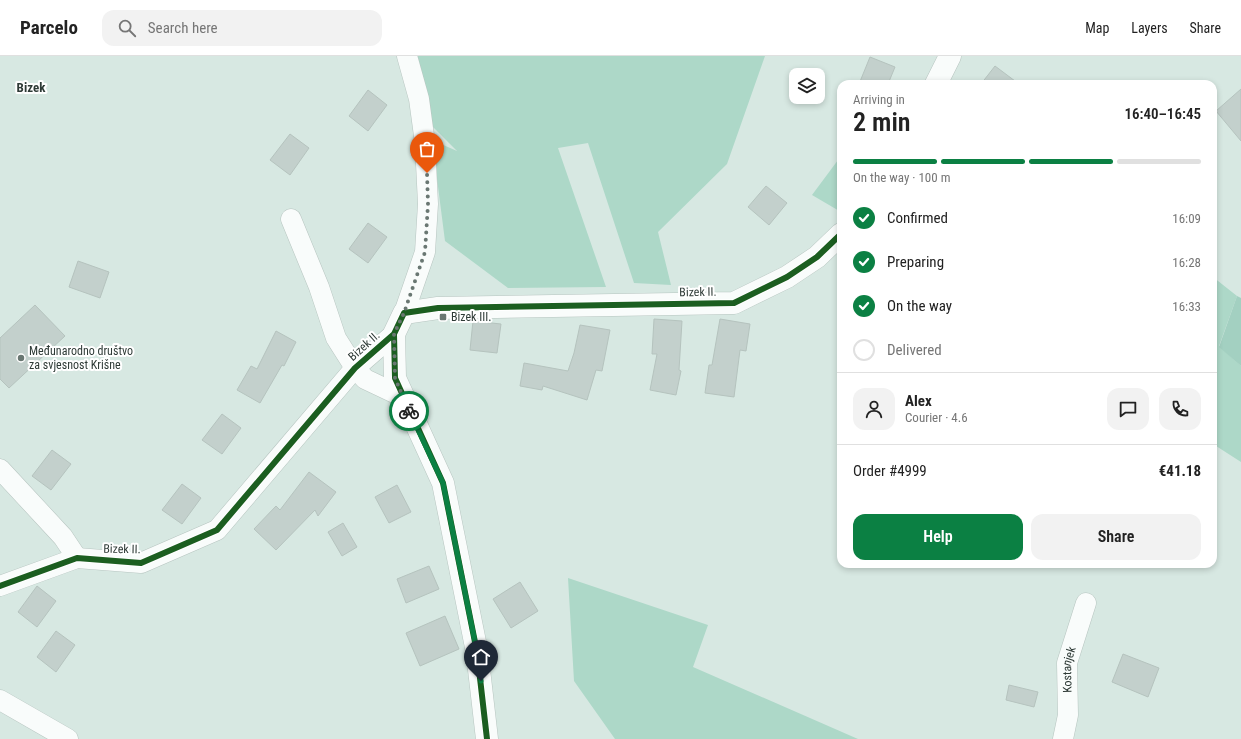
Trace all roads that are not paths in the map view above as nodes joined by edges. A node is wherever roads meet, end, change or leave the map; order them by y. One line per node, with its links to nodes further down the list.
1 (407, 56): 6 (street)
2 (950, 56): 3 (street)
3 (938, 80)
4 (291, 219): 8 (street, Bizek II.)
5 (837, 238): 6 (street, Bizek II.)
6 (404, 313): 7 (street, Bizek II.)
7 (394, 334): 8 (street, Bizek II.); 9 (street)
8 (355, 368): 9 (street, Bizek II.); 11 (street, Bizek II.)
9 (403, 398): 16 (street)
10 (0, 469): 11 (street)
11 (77, 558): 12 (street, Bizek II.)
12 (0, 586)
13 (1086, 602): 17 (street, Kostanjek)
14 (0, 700): 15 (street)
15 (68, 739)
16 (487, 739)
17 (1064, 739)

